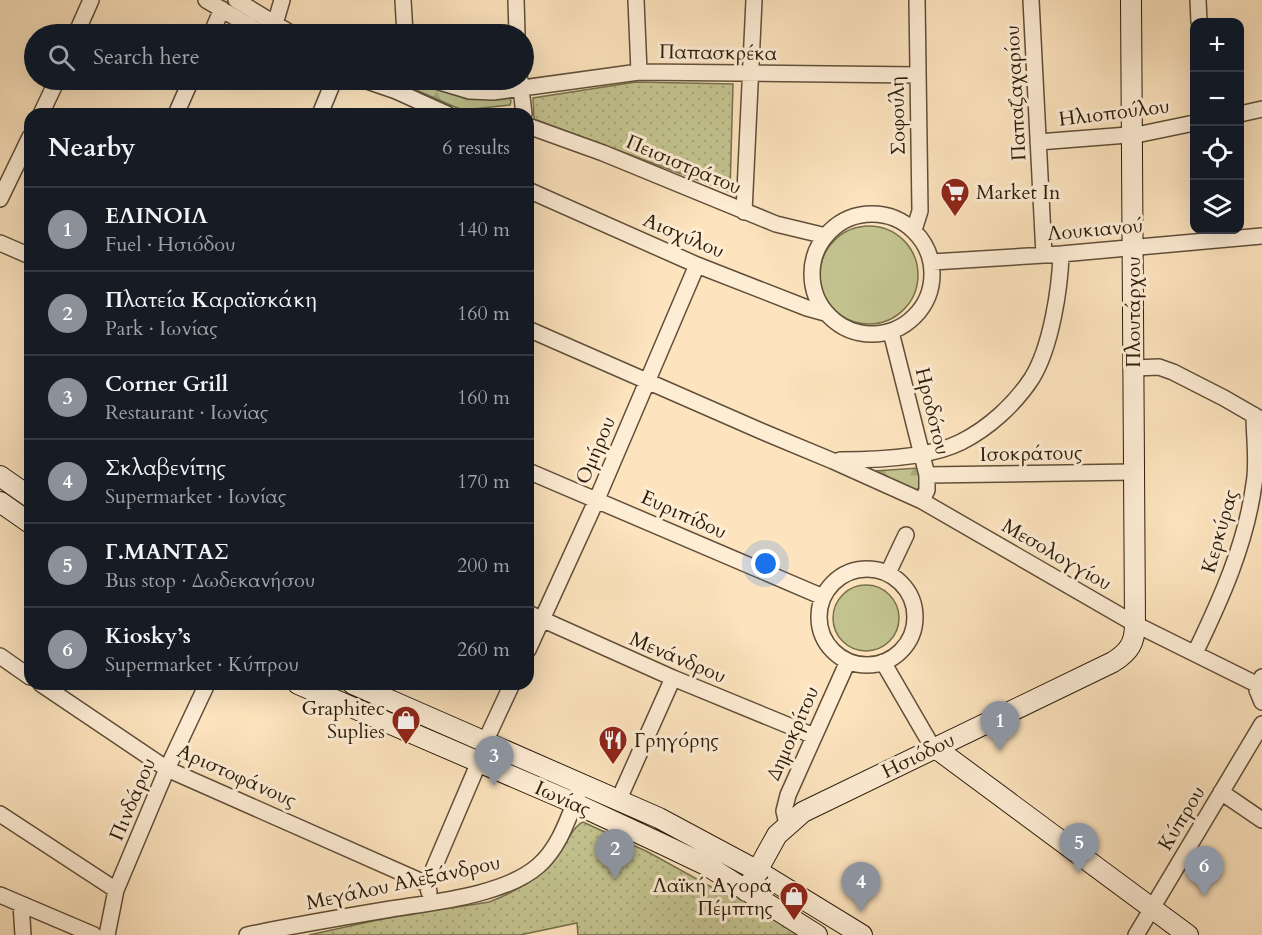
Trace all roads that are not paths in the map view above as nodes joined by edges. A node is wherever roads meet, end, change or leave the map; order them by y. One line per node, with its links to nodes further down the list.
1 (91, 0): 15 (street)
2 (206, 0): 13 (street)
3 (236, 0): 18 (street)
4 (282, 0): 19 (street)
5 (403, 0): 20 (street)
6 (516, 0): 21 (street)
7 (636, 0): 22 (street)
8 (754, 0): 23 (street)
9 (917, 0): 24 (street, Σοφούλη)
10 (1030, 0): 43 (street, Παπαζαχαρίου)
11 (1131, 0): 42 (street, Πλουτάρχου)
12 (1198, 0): 14 (street)
13 (222, 9): 16 (street); 17 (street)
14 (1199, 18)
15 (80, 24)
16 (215, 24)
17 (257, 24)
18 (263, 24)
19 (271, 24)
20 (404, 24)
21 (517, 24)
22 (639, 72): 23 (street, Παπασκρέκα); 25 (street, Παπασκρέκα)
23 (751, 74): 24 (street, Παπασκρέκα); 47 (street)
24 (917, 75): 48 (street, Σοφούλη)
25 (534, 83)
26 (52, 90): 33 (street)
27 (187, 90): 34 (street)
28 (330, 90): 35 (street)
29 (406, 90): 36 (street)
30 (470, 90): 31 (street, Παπασκρέκα)
31 (500, 90)
32 (521, 90): 37 (street)
33 (44, 108)
34 (179, 108)
35 (322, 108)
36 (437, 108)
37 (523, 108)
38 (1262, 110): 39 (street)
39 (1244, 113)
40 (1190, 124): 42 (street, Ηλιοπούλου)
41 (534, 128): 47 (street, Πεισιστράτου)
42 (1132, 134): 43 (street, Ηλιοπούλου); 53 (street, Πλουτάρχου)
43 (1038, 142): 56 (street, Παπαζαχαρίου)
44 (24, 149): 46 (street)
45 (534, 193): 58 (street, Αισχύλου)
46 (0, 199)
47 (744, 212): 50 (street, Πεισιστράτου)
48 (914, 230): 50 (street); 57 (street)
49 (1207, 235): 51 (street, Λουκιανού); 53 (street, Λουκιανού)
50 (826, 236): 59 (street)
51 (1262, 236)
52 (0, 243): 54 (street)
53 (1133, 247): 55 (street, Λουκιανού); 62 (street, Πλουτάρχου)
54 (24, 253)
55 (1061, 254): 56 (street, Λουκιανού); 65 (street, Μεσολογγίου)
56 (1044, 255): 57 (street, Λουκιανού)
57 (932, 262): 61 (street)
58 (697, 265): 59 (street, Αισχύλου); 63 (street, Ομήρου)
59 (825, 313): 61 (street)
60 (534, 332): 63 (street, Μεσολογγίου)
61 (891, 332): 65 (street, Ηροδότου)
62 (1134, 368): 64 (street); 67 (street, Πλουτάρχου)
63 (647, 381): 66 (street, Μεσολογγίου); 72 (street, Ομήρου)
64 (1258, 418): 81 (street, Κερκύρας)
65 (922, 454): 66 (street, Μεσολογγίου); 69 (street, Ηροδότου)
66 (833, 460): 73 (street, Μεσολογγίου)
67 (1134, 472): 69 (street, Ισοκράτους); 80 (street, Πλουτάρχου)
68 (534, 473): 72 (street, Ευριπίδου)
69 (927, 475): 73 (street, Ηροδότου)
70 (0, 476): 71 (street)
71 (24, 493)
72 (597, 499): 78 (street, Ευριπίδου); 79 (street, Ομήρου)
73 (922, 501): 80 (street, Μεσολογγίου)
74 (0, 502): 75 (street)
75 (24, 519)
76 (906, 535): 77 (street)
77 (888, 573): 78 (street); 84 (street)
78 (823, 597): 83 (street)
79 (535, 616): 86 (street, Μενάνδρου)
80 (1135, 624): 81 (street, Μεσολογγίου); 97 (street, Ησιόδου)
81 (1195, 653): 87 (street, Μεσολογγίου)
82 (0, 656): 85 (street)
83 (848, 661): 84 (street); 95 (street, Δημοκρίτου)
84 (883, 662): 97 (street)
85 (24, 672)
86 (673, 678): 95 (street, Μενάνδρου); 102 (street)
87 (1260, 681): 93 (street)
88 (50, 690): 99 (street, Αριστοφάνους)
89 (204, 690): 99 (street, Πινδάρου)
90 (312, 690): 98 (street, Ιωνίας)
91 (367, 690): 96 (street, Ιωνίας)
92 (509, 690): 96 (street)
93 (1262, 702)
94 (1262, 724): 101 (street, Κύπρου)
95 (814, 736): 106 (street, Δημοκρίτου)
96 (485, 742): 100 (street, Ιωνίας)
97 (933, 748): 106 (street, Ησιόδου); 114 (street)
98 (479, 762): 103 (street, Ιωνίας); 108 (street)
99 (167, 768): 108 (street, Αριστοφάνους); 109 (street, Πινδάρου)
100 (574, 780): 102 (street, Ιωνίας); 103 (street, Μεγάλου Αλεξάνδρου)
101 (1221, 792): 105 (street); 114 (street, Κύπρου)
102 (619, 799): 107 (street, Ιωνίας)
103 (574, 803): 110 (street, Ιωνίας); 112 (street, Μεγάλου Αλεξάνδρου)
104 (0, 814): 109 (street)
105 (1262, 820)
106 (787, 824): 107 (street, Ησιόδου)
107 (756, 870): 110 (street, Ησιόδου); 120 (street, Ιωνίας)
108 (427, 884): 112 (street)
109 (116, 890): 117 (street, Πινδάρου)
110 (746, 891): 119 (street, Ιωνίας)
111 (0, 895): 113 (street)
112 (431, 902): 118 (street, Μεγάλου Αλεξάνδρου)
113 (21, 904): 115 (street); 116 (street)
114 (1151, 909): 121 (street, Κύπρου); 122 (street)
115 (23, 935)
116 (94, 935)
117 (107, 935)
118 (247, 935)
119 (816, 935)
120 (862, 935)
121 (1136, 935)
122 (1188, 935)

